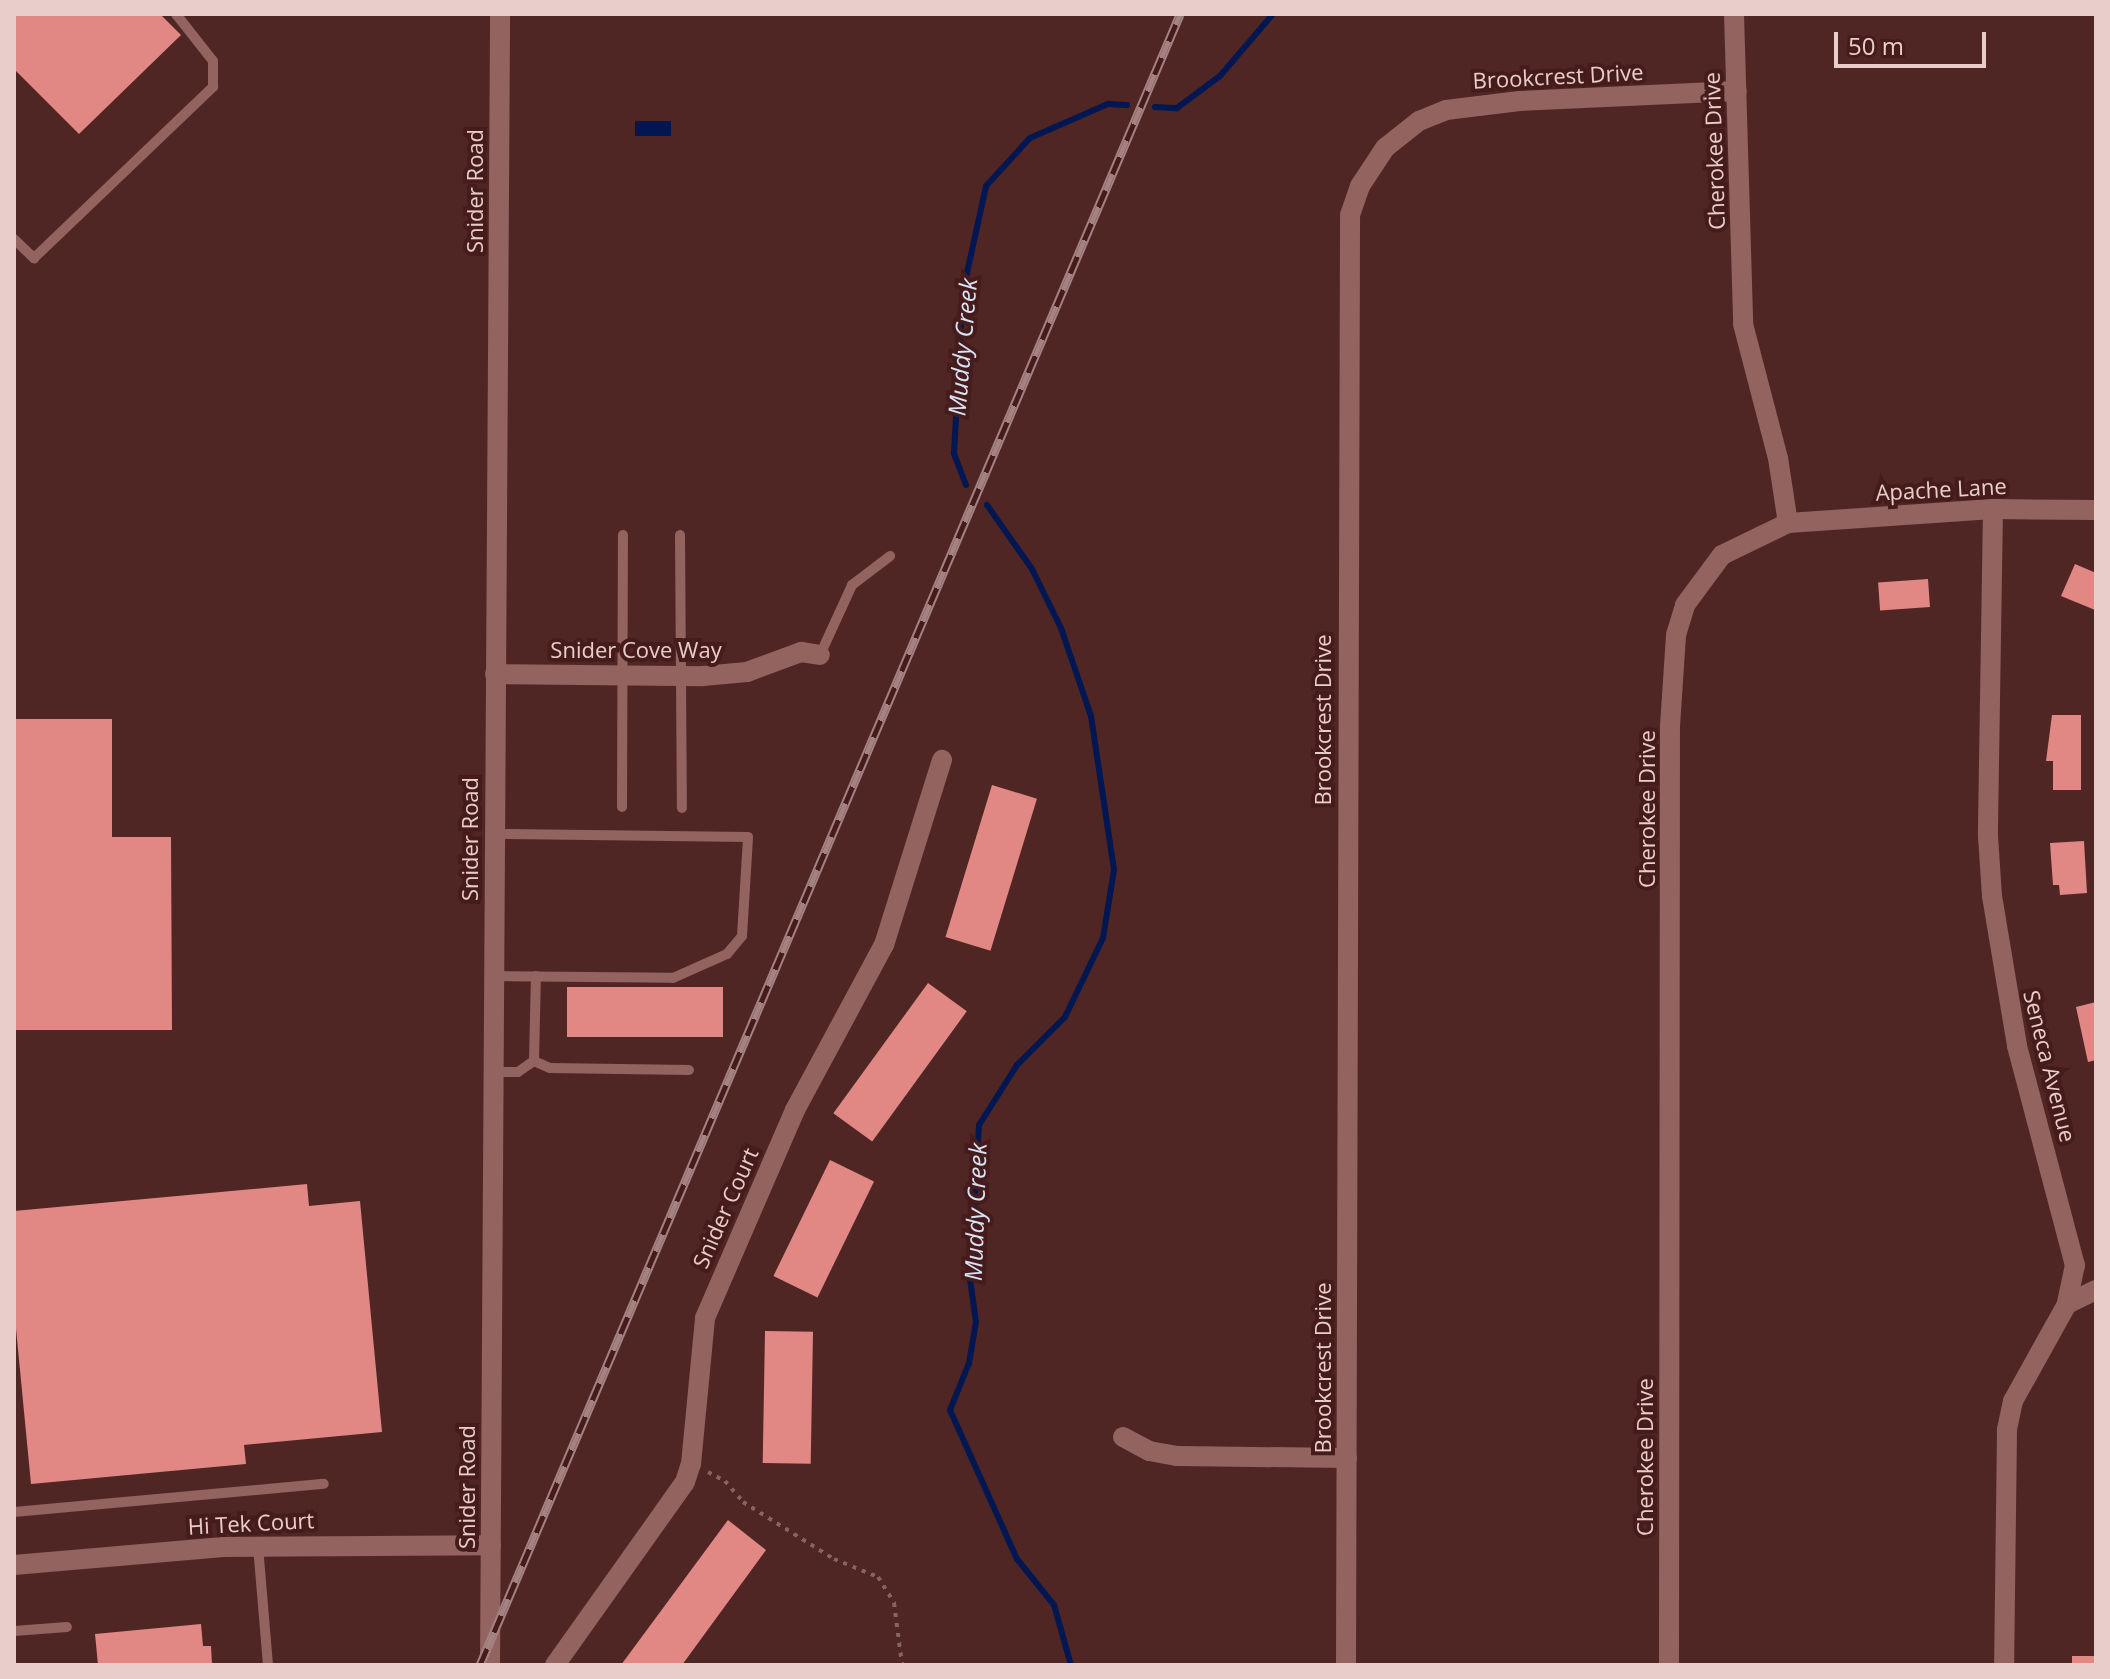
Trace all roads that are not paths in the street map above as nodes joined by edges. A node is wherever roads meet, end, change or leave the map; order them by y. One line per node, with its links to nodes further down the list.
1 (176, 14): 5 (lane)
2 (500, 14): 13 (street, Snider Road)
3 (1734, 14): 4 (street, Cherokee Drive)
4 (1737, 91): 8 (street, Cherokee Drive); 28 (street, Brookcrest Drive)
5 (14, 239)
6 (1993, 509): 7 (street, Apache Lane); 8 (street, Apache Lane); 26 (street, Seneca Avenue)
7 (2096, 510)
8 (1788, 523): 40 (street, Cherokee Drive)
9 (623, 535): 14 (lane)
10 (680, 535): 15 (lane)
11 (890, 556): 12 (lane)
12 (820, 655): 15 (street, Snider Cove Way)
13 (495, 674): 14 (street, Snider Cove Way); 19 (street, Snider Road)
14 (623, 675): 15 (street, Snider Cove Way); 17 (lane)
15 (683, 675): 18 (lane)
16 (942, 760): 38 (street, Snider Court)
17 (622, 807)
18 (682, 808)
19 (494, 834): 20 (street, Snider Road); 21 (lane)
20 (494, 976): 21 (lane); 24 (street, Snider Road)
21 (536, 976): 22 (lane)
22 (534, 1061): 23 (lane); 24 (lane)
23 (689, 1070)
24 (493, 1072): 31 (street, Snider Road)
25 (2096, 1290): 26 (street)
26 (2067, 1304): 41 (street, Seneca Avenue)
27 (1123, 1437): 28 (street)
28 (1347, 1458): 39 (street, Brookcrest Drive)
29 (324, 1484): 30 (lane)
30 (14, 1512)
31 (491, 1545): 32 (street, Hi Tek Court); 37 (street, Snider Road)
32 (258, 1546): 33 (street, Hi Tek Court); 36 (lane)
33 (14, 1565)
34 (67, 1627): 35 (lane)
35 (14, 1631)
36 (268, 1665)
37 (490, 1665)
38 (555, 1665)
39 (1346, 1665)
40 (1669, 1665)
41 (2004, 1665)

